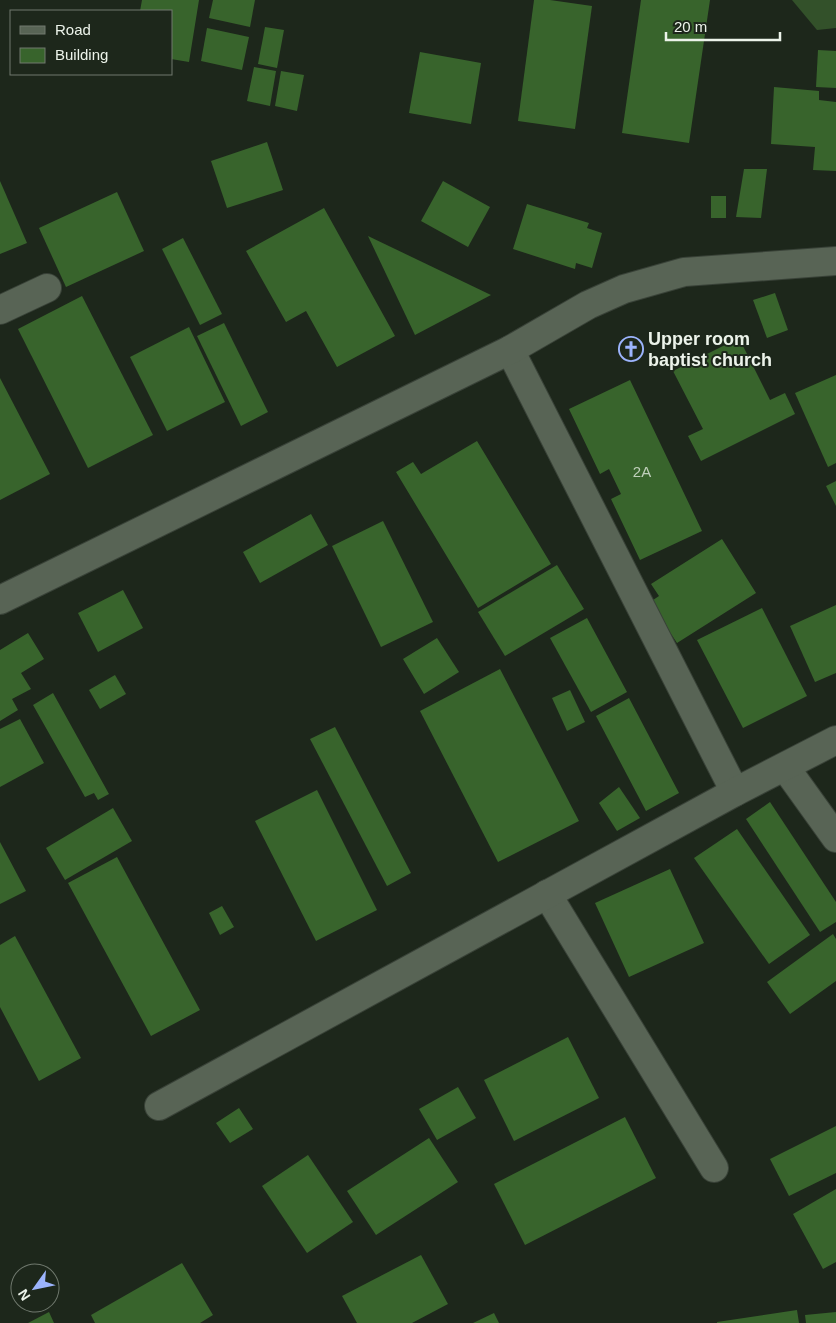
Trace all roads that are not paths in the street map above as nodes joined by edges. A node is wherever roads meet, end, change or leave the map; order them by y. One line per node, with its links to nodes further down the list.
1 (836, 261): 4 (street)
2 (47, 288): 3 (street)
3 (0, 310)
4 (510, 350): 5 (street); 8 (street)
5 (0, 600)
6 (836, 740): 7 (street)
7 (785, 767): 8 (street); 9 (street)
8 (735, 792): 10 (street)
9 (836, 838)
10 (547, 894): 11 (street); 12 (street)
11 (159, 1106)
12 (714, 1168)

